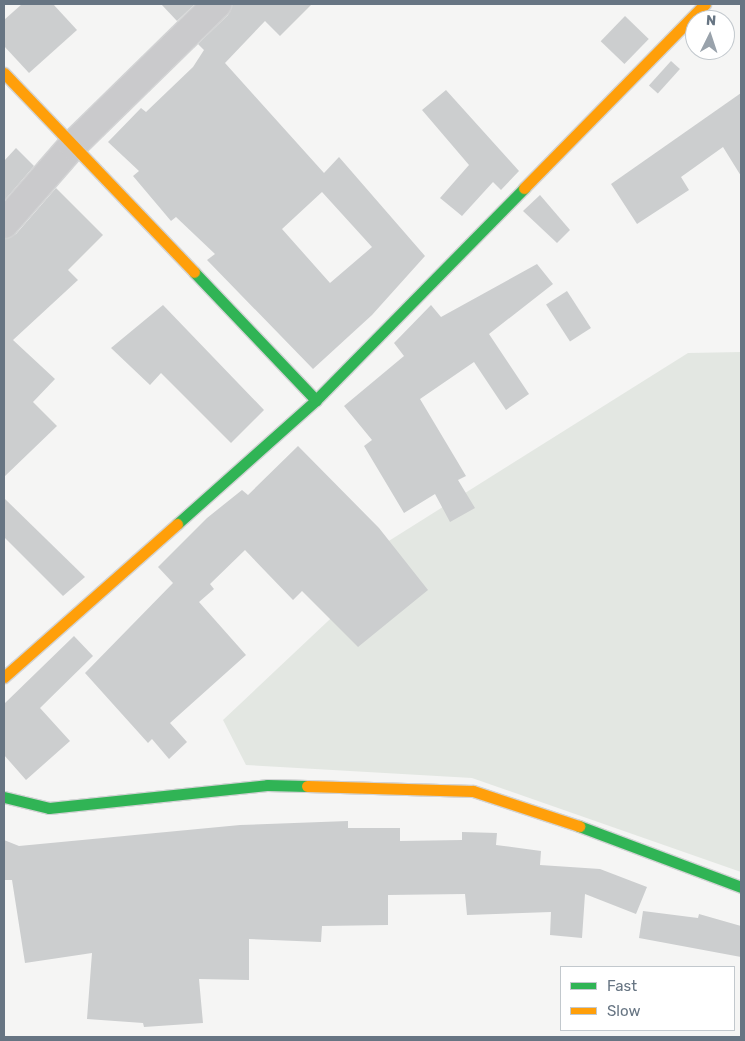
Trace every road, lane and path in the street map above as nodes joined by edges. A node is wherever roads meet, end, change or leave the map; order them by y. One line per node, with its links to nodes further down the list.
1 (217, 4): 4 (street)
2 (705, 4): 6 (street)
3 (4, 73): 4 (street)
4 (73, 145): 5 (street); 6 (street)
5 (4, 224)
6 (316, 400): 7 (street)
7 (4, 677)
8 (4, 797): 9 (street)
9 (741, 887)

